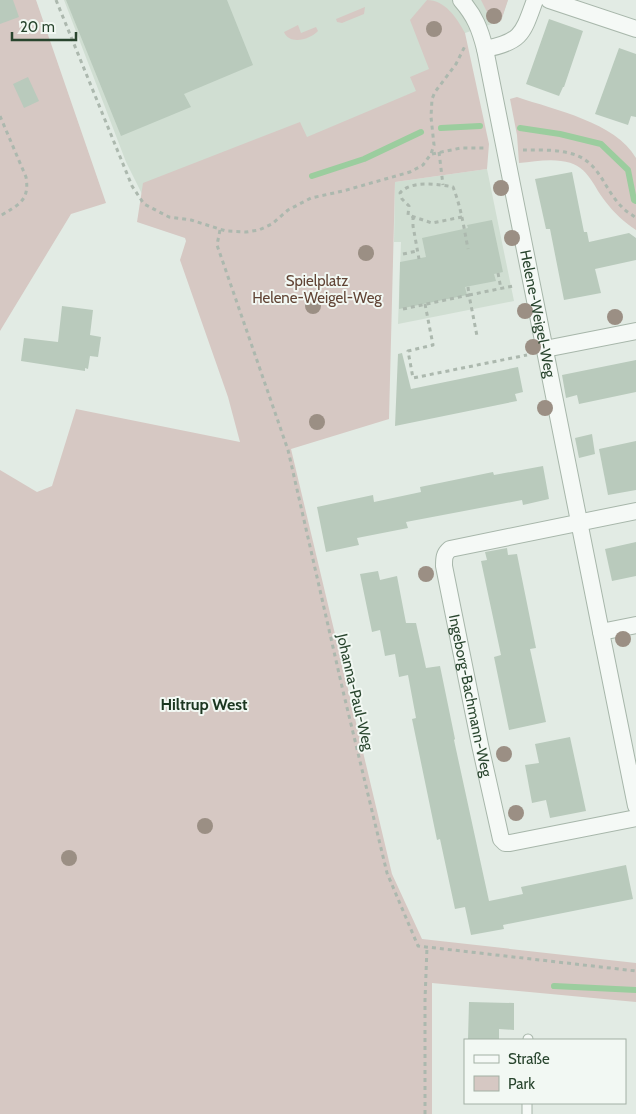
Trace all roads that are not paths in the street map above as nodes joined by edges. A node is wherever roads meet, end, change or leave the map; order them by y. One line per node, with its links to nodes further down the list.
1 (461, 0): 5 (street, Helene-Weigel-Weg)
2 (534, 0): 5 (street)
3 (549, 0): 4 (street)
4 (636, 29)
5 (484, 42): 7 (street, Helene-Weigel-Weg)
6 (636, 331): 7 (street)
7 (545, 351): 9 (street, Helene-Weigel-Weg)
8 (636, 510): 9 (street)
9 (579, 522): 11 (street, Helene-Weigel-Weg); 14 (street, Ingeborg-Bachmann-Weg)
10 (636, 625): 11 (street)
11 (601, 632): 12 (street, Helene-Weigel-Weg)
12 (632, 758): 13 (street, Helene-Weigel-Weg)
13 (636, 806)
14 (636, 818)

